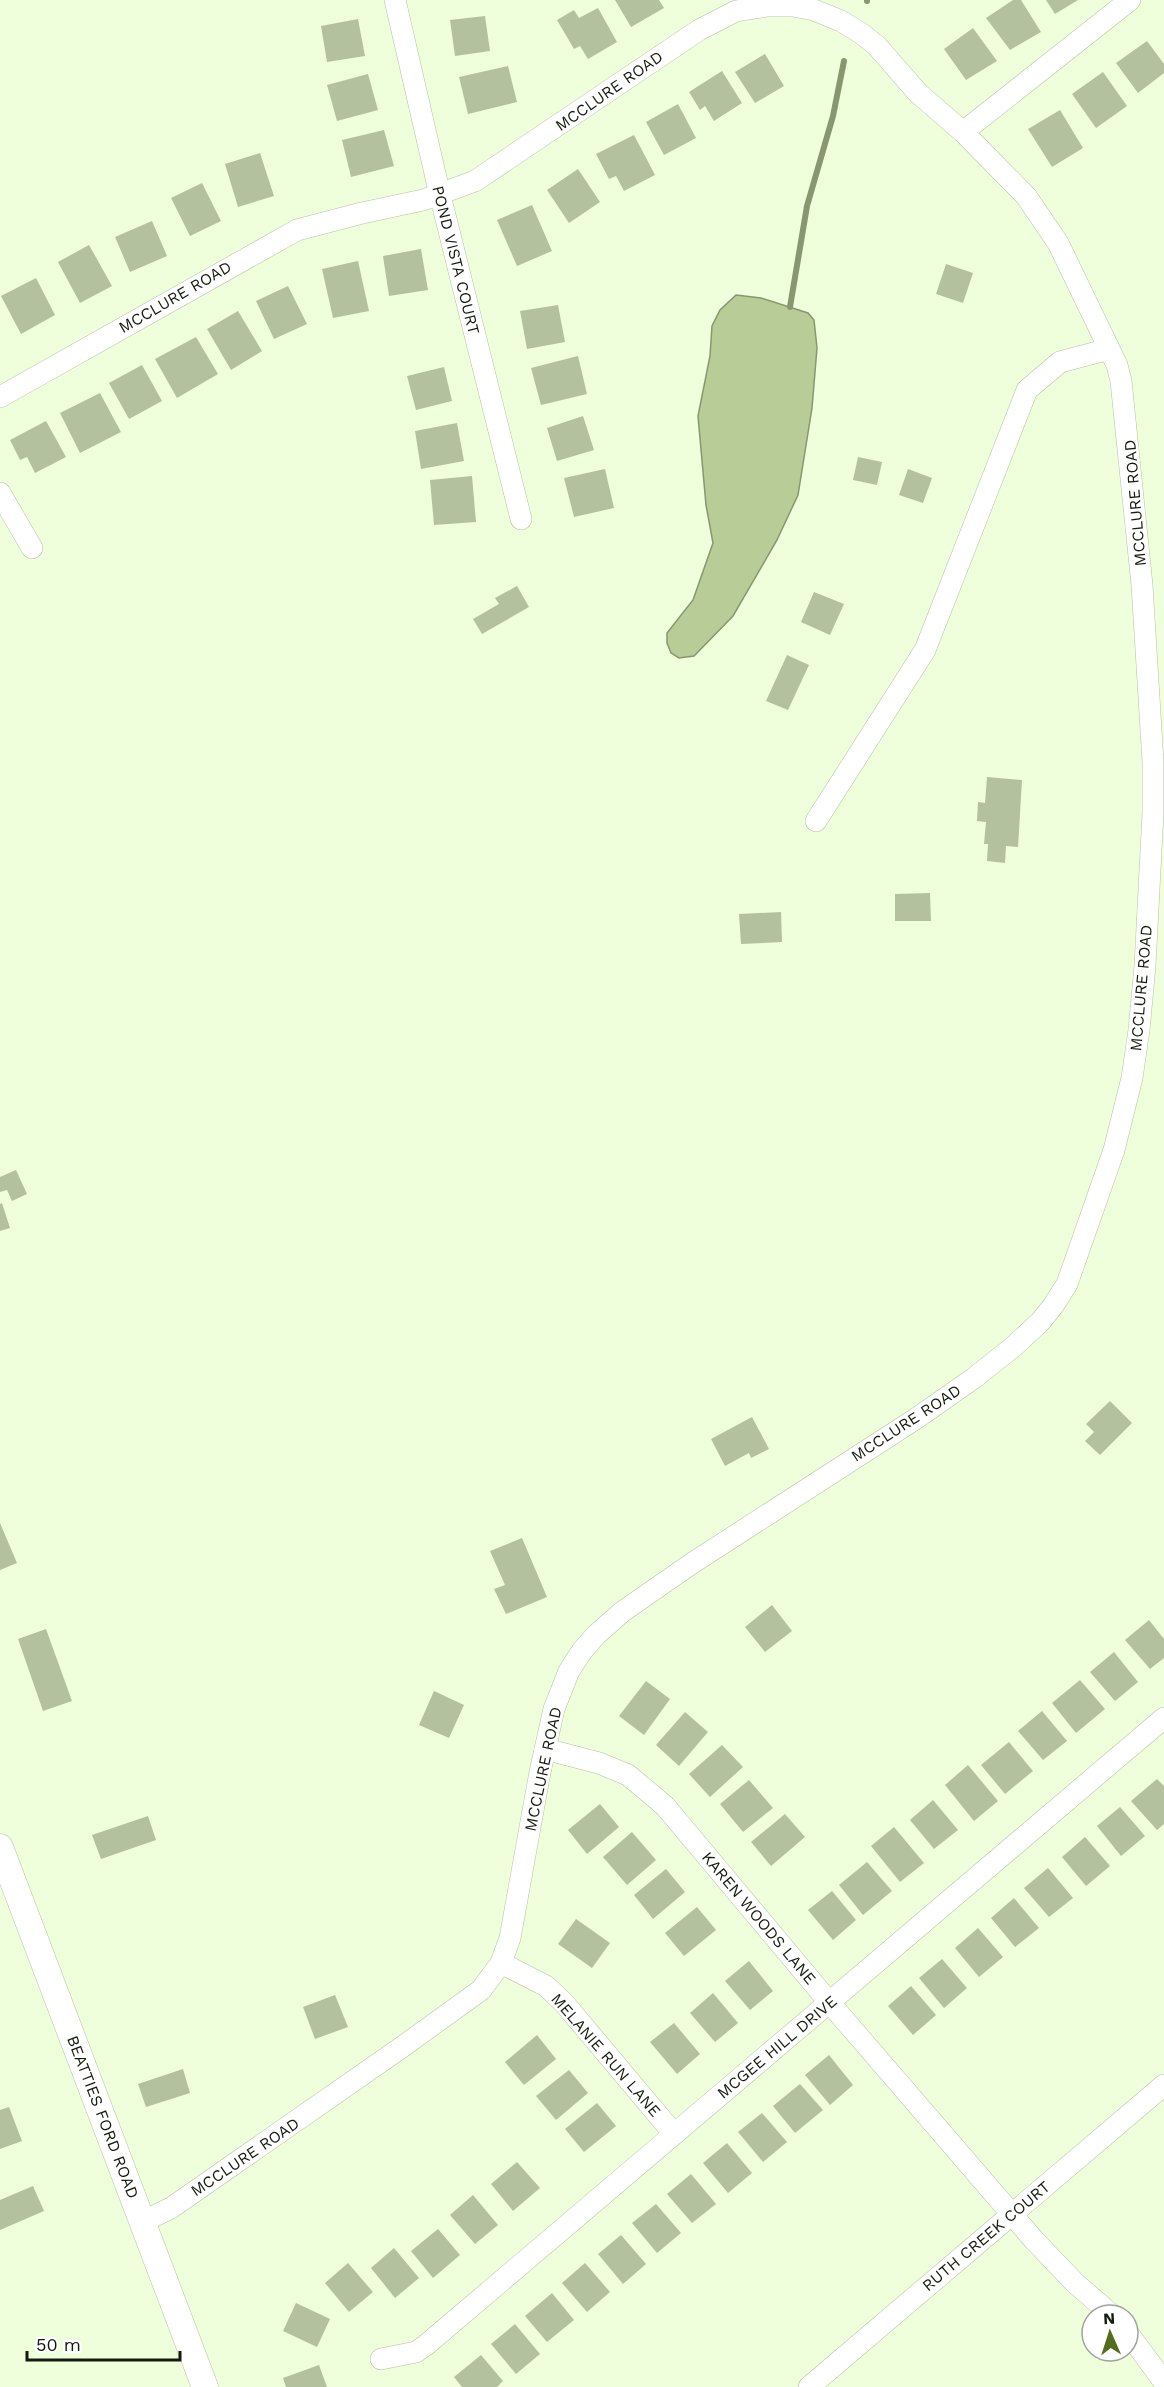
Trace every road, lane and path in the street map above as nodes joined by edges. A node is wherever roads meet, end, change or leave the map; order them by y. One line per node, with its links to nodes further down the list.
1 (395, 0): 4 (street, POND VISTA COURT)
2 (1130, 0): 3 (street)
3 (963, 132): 4 (street, MCCLURE ROAD); 5 (street, MCCLURE ROAD)
4 (440, 195): 6 (street, MCCLURE ROAD); 8 (street, POND VISTA COURT)
5 (1109, 349): 10 (street); 12 (street, MCCLURE ROAD)
6 (0, 397)
7 (0, 493): 9 (street)
8 (521, 519)
9 (32, 548)
10 (816, 821)
11 (1164, 1718): 15 (street, MCGEE HILL DRIVE)
12 (545, 1749): 14 (street, MCCLURE ROAD); 15 (street, KAREN WOODS LANE)
13 (1, 1851): 19 (main road, BEATTIES FORD ROAD)
14 (501, 1963): 17 (street, MELANIE RUN LANE); 19 (street, MCCLURE ROAD)
15 (829, 2002): 17 (street, MCGEE HILL DRIVE); 18 (street, KAREN WOODS LANE)
16 (1164, 2085): 18 (street, RUTH CREEK COURT)
17 (674, 2134): 22 (street, MCGEE HILL DRIVE)
18 (1013, 2214): 20 (street, KAREN WOODS LANE); 25 (street, RUTH CREEK COURT)
19 (142, 2222): 24 (main road, BEATTIES FORD ROAD)
20 (1099, 2303)
21 (1140, 2349): 23 (street)
22 (381, 2359)
23 (1164, 2382)
24 (205, 2387)
25 (809, 2387)

